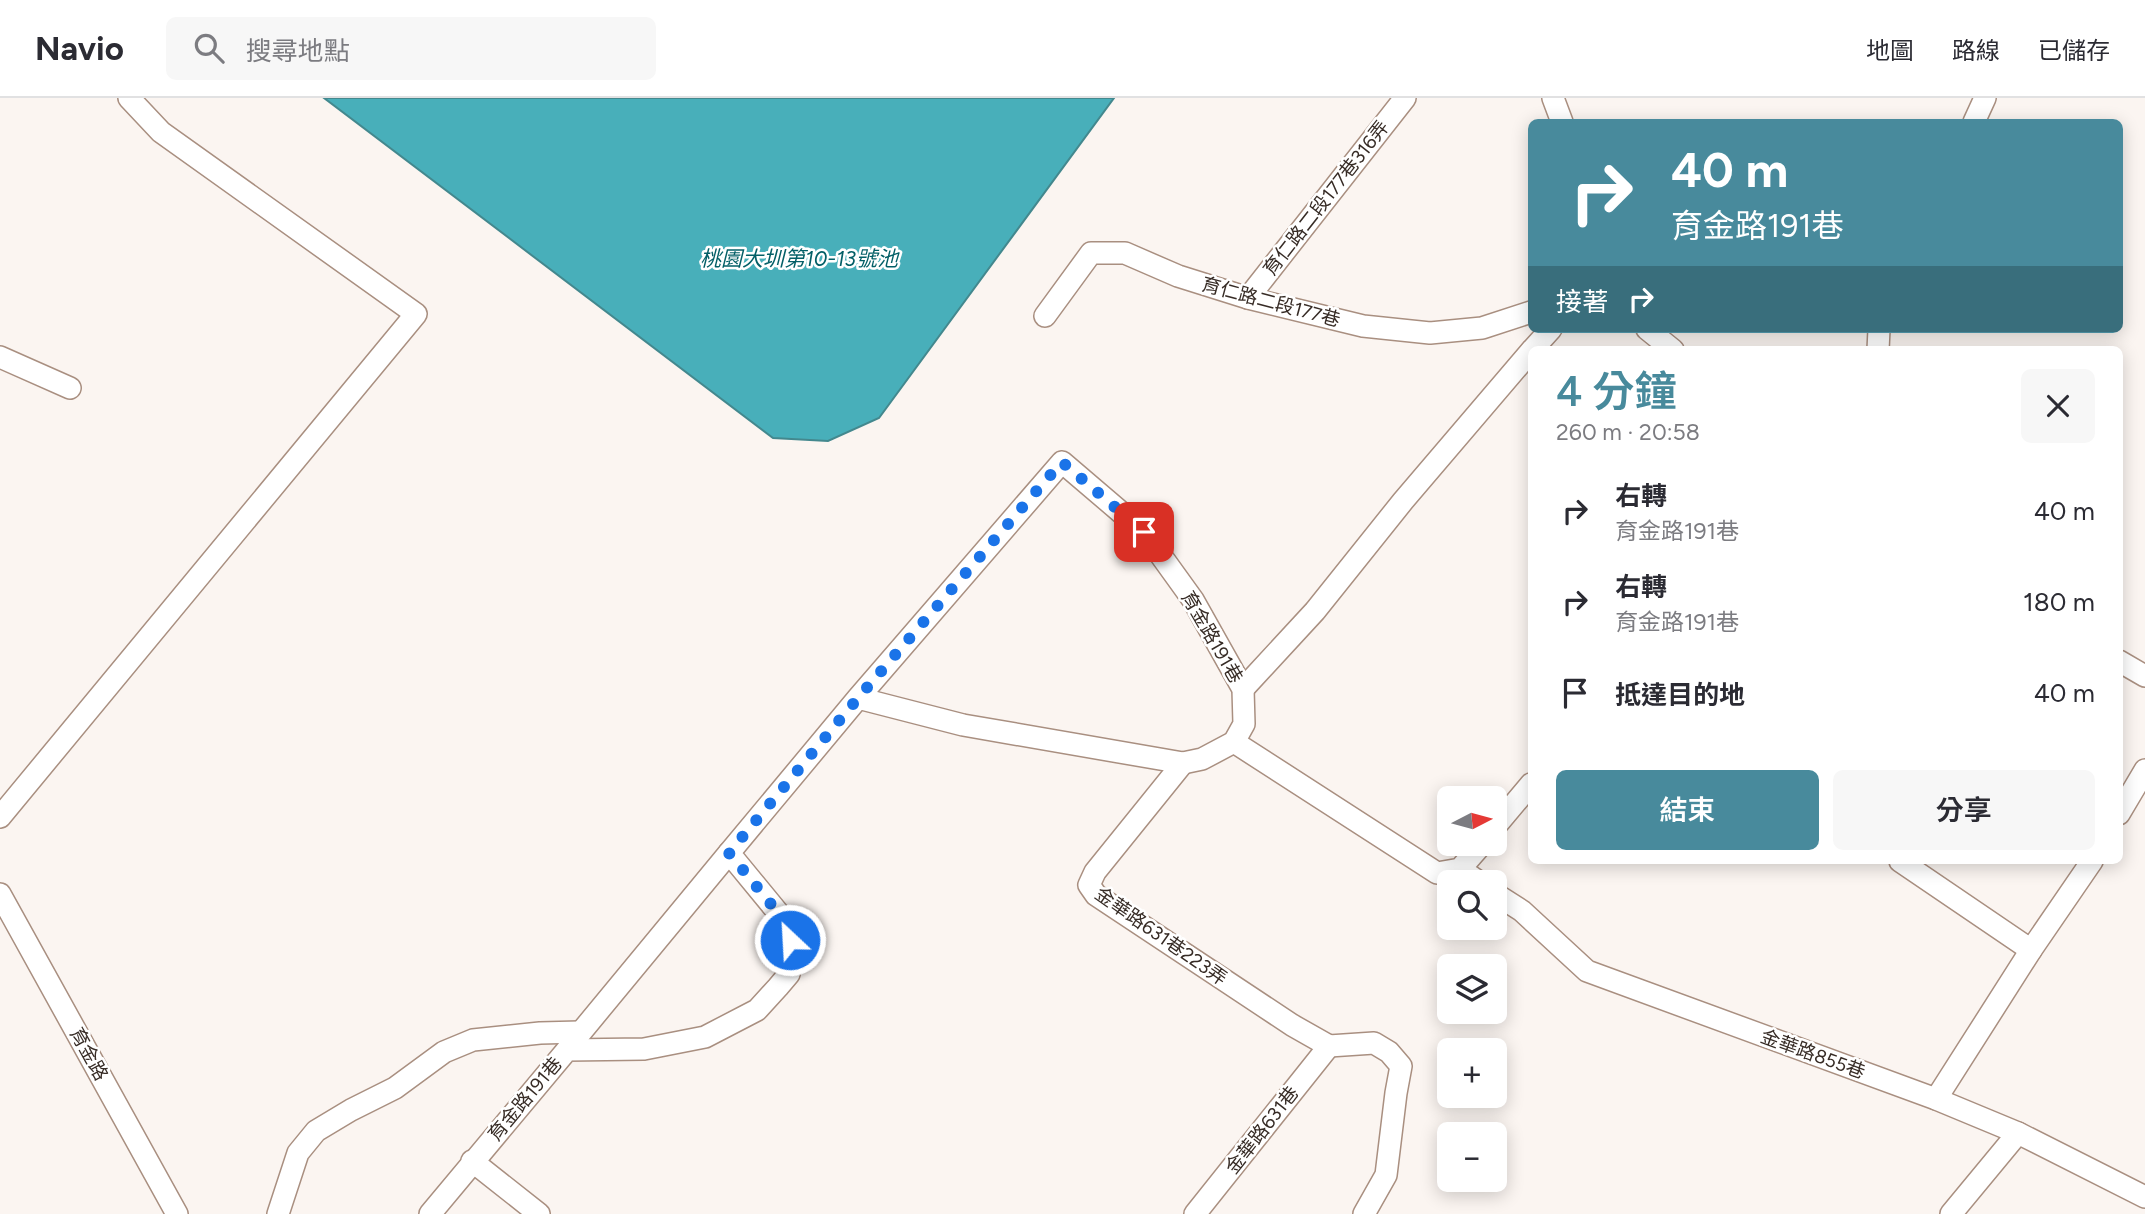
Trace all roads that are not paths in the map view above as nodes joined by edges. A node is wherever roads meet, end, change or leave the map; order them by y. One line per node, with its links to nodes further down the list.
1 (129, 98): 27 (street)
2 (1405, 98): 7 (street, 育仁路二段177巷316弄)
3 (1553, 98): 5 (street)
4 (1985, 98): 6 (street)
5 (1561, 119)
6 (1974, 119)
7 (1248, 298): 8 (street, 育仁路二段177巷); 9 (street, 育仁路二段177巷)
8 (1528, 313)
9 (1045, 316)
10 (1547, 333): 12 (street)
11 (1652, 333): 13 (street)
12 (1536, 346)
13 (1669, 346)
14 (1528, 355): 19 (street)
15 (0, 357): 16 (street)
16 (70, 388)
17 (2123, 663): 18 (street)
18 (2145, 676)
19 (1243, 689): 20 (street, 育金路191巷); 21 (street, 育金路191巷)
20 (858, 698): 22 (street); 28 (street, 育金路191巷)
21 (1234, 742): 22 (street); 32 (street)
22 (1183, 763): 37 (street, 金華路631巷223弄)
23 (2145, 770): 25 (street)
24 (1528, 788): 26 (street)
25 (2123, 807)
26 (1507, 813)
27 (0, 817)
28 (729, 853): 36 (street); 38 (street, 育金路191巷)
29 (1471, 856): 32 (street)
30 (1904, 864): 35 (street)
31 (2090, 864): 35 (street)
32 (1460, 869)
33 (0, 894): 43 (street, 育金路)
34 (1507, 901): 39 (street, 金華路855巷)
35 (2031, 950): 39 (street)
36 (580, 1032): 38 (street); 44 (street)
37 (1329, 1046): 47 (street, 金華路631巷); 48 (street)
38 (567, 1050): 41 (street, 育金路191巷)
39 (1936, 1099): 40 (street, 金華路855巷)
40 (2018, 1133): 42 (street, 金華路855巷); 49 (street)
41 (472, 1161): 45 (street, 育金路191巷); 46 (street)
42 (2145, 1197)
43 (177, 1214)
44 (278, 1214)
45 (430, 1214)
46 (539, 1214)
47 (1195, 1214)
48 (1364, 1214)
49 (1951, 1214)

